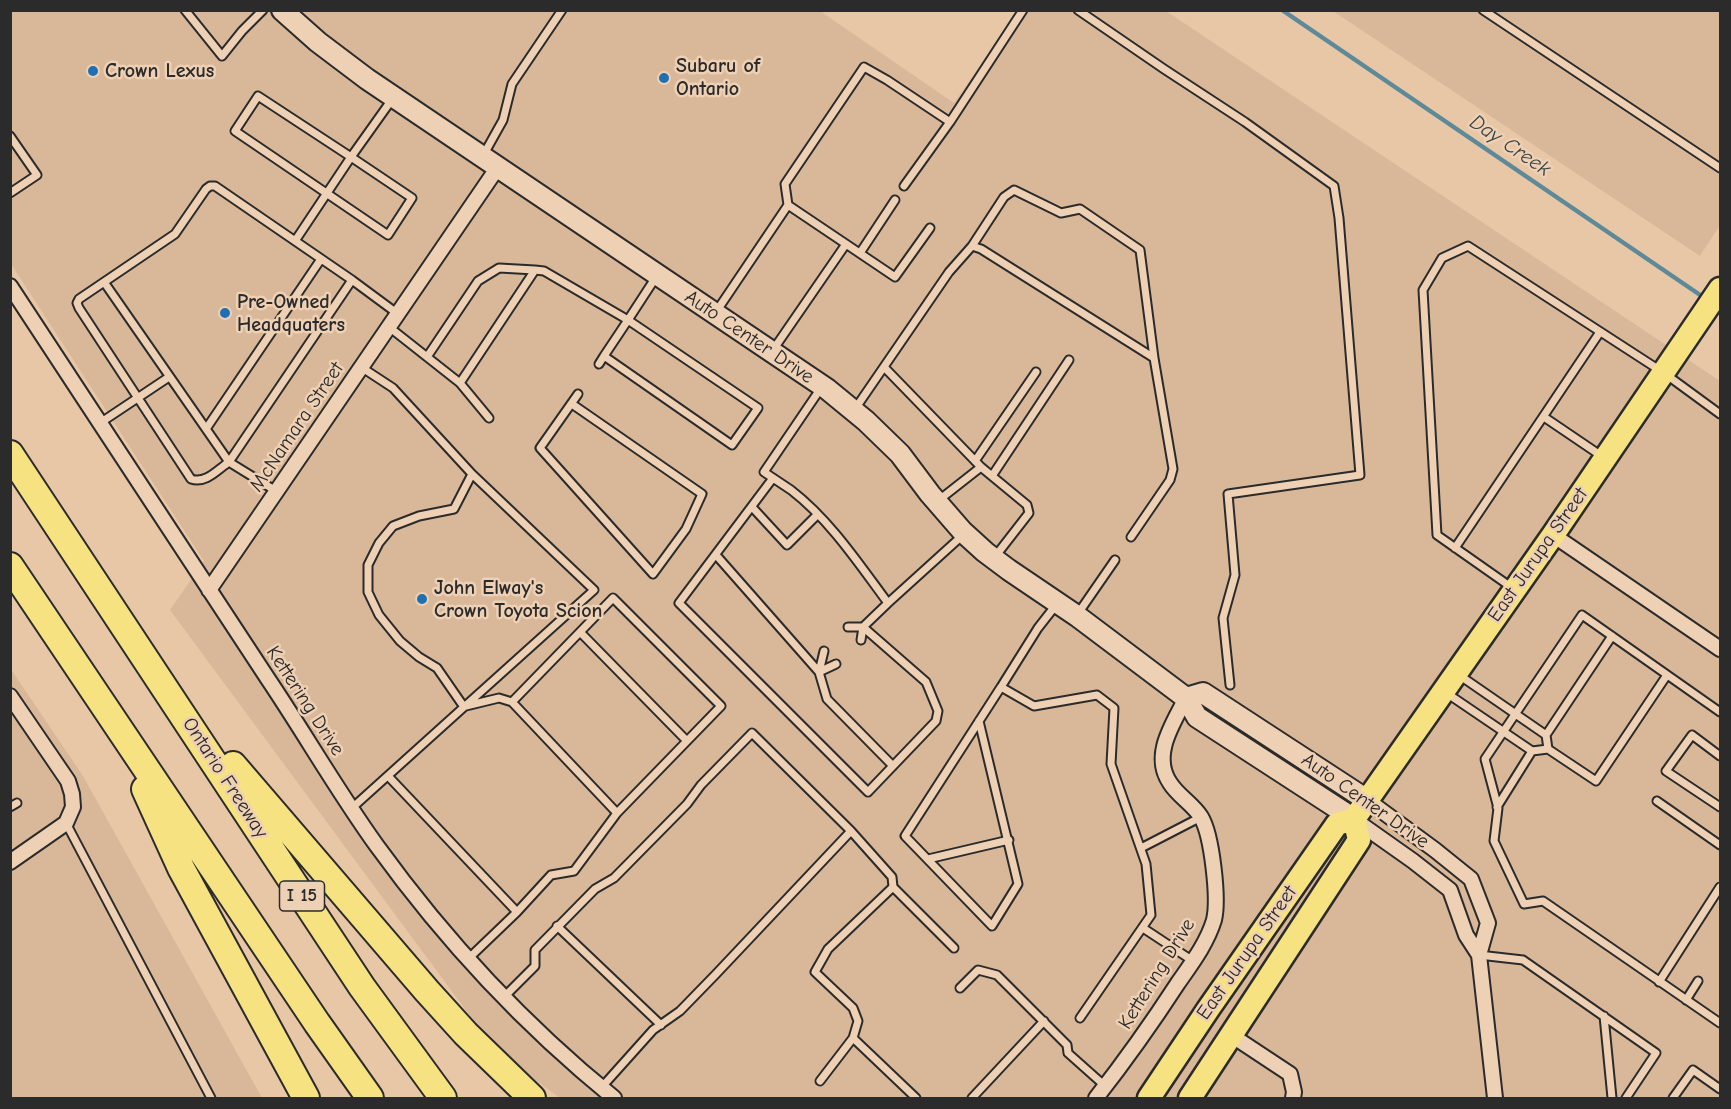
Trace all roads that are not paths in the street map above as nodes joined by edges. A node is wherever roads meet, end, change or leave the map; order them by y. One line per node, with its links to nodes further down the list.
1 (184, 10): 2 (lane)
2 (263, 10)
3 (282, 10): 8 (street, Auto Center Drive)
4 (562, 10): 12 (lane)
5 (1023, 10): 9 (lane)
6 (1078, 10): 93 (lane)
7 (1483, 10): 13 (lane)
8 (394, 97): 11 (lane); 12 (street, Auto Center Drive)
9 (950, 122): 14 (lane); 18 (lane)
10 (10, 136): 15 (lane)
11 (351, 157): 16 (lane); 16 (lane); 16 (lane)
12 (490, 162): 26 (street, Auto Center Drive); 31 (street, McNamara Street)
13 (1720, 168)
14 (904, 186)
15 (10, 193)
16 (327, 194): 20 (lane)
17 (895, 200): 23 (lane)
18 (788, 205): 21 (lane); 32 (lane)
19 (930, 228): 23 (lane)
20 (295, 241): 24 (lane); 28 (lane)
21 (846, 244): 23 (lane); 36 (lane)
22 (972, 246): 39 (lane); 39 (lane); 42 (lane)
23 (860, 253)
24 (321, 259): 27 (lane); 57 (lane)
25 (535, 270): 33 (lane); 38 (lane); 47 (lane)
26 (657, 275): 32 (street, Auto Center Drive); 33 (lane)
27 (352, 280): 31 (lane); 60 (lane)
28 (104, 282): 46 (lane); 50 (lane)
29 (10, 286): 56 (street, Kettering Drive)
30 (1720, 289): 45 (main road, East Jurupa Street)
31 (398, 314): 34 (street, McNamara Street)
32 (715, 314): 36 (street, Auto Center Drive)
33 (628, 320): 37 (lane); 37 (lane)
34 (389, 327): 38 (lane); 43 (street, McNamara Street)
35 (1600, 332): 45 (lane); 54 (lane); 72 (lane)
36 (771, 352): 48 (street, Auto Center Drive)
37 (604, 356): 41 (lane)
38 (427, 357): 47 (lane)
39 (1154, 358): 71 (lane)
40 (1069, 360): 63 (lane)
41 (599, 364)
42 (884, 367): 52 (lane); 61 (lane)
43 (361, 368): 62 (lane); 65 (street, McNamara Street)
44 (1036, 372): 61 (lane)
45 (1664, 373): 53 (lane); 59 (main road, East Jurupa Street)
46 (169, 377): 50 (lane); 57 (lane)
47 (460, 383): 55 (lane)
48 (822, 386): 52 (street, Auto Center Drive); 64 (lane)
49 (578, 394): 51 (lane)
50 (138, 398): 56 (lane); 60 (lane)
51 (572, 404): 51 (lane)
52 (854, 411): 66 (street, Auto Center Drive)
53 (1720, 414)
54 (1544, 417): 59 (lane); 72 (lane)
55 (489, 418)
56 (100, 423): 77 (street, Kettering Drive)
57 (206, 429): 60 (lane)
58 (10, 454): 95 (highway, Ontario Freeway / I 15)
59 (1605, 458): 70 (main road, East Jurupa Street)
60 (229, 462): 65 (lane)
61 (978, 464): 63 (lane); 66 (lane)
62 (472, 474): 99 (lane); 99 (lane)
63 (992, 476): 74 (lane)
64 (773, 478): 67 (lane); 68 (lane)
65 (276, 491): 77 (street, McNamara Street)
66 (937, 502): 69 (street, Auto Center Drive)
67 (752, 507): 68 (lane); 73 (lane)
68 (818, 515): 79 (lane)
69 (965, 533): 74 (street, Auto Center Drive); 79 (lane)
70 (1553, 535): 78 (main road, East Jurupa Street); 87 (street)
71 (1131, 537)
72 (1455, 548): 78 (lane)
73 (716, 555): 90 (lane); 110 (lane)
74 (994, 559): 80 (street, Auto Center Drive)
75 (1115, 560): 81 (lane)
76 (10, 566): 103 (highway)
77 (209, 590): 116 (street, Kettering Drive)
78 (1515, 590): 92 (main road, East Jurupa Street)
79 (888, 603): 83 (lane)
80 (1058, 603): 81 (street, Auto Center Drive); 94 (lane)
81 (1077, 616): 97 (street, Auto Center Drive)
82 (848, 627): 83 (lane)
83 (863, 627): 86 (lane); 110 (lane)
84 (580, 632): 98 (lane); 106 (lane); 106 (lane)
85 (1612, 636): 91 (lane); 101 (lane); 105 (lane)
86 (861, 640)
87 (1720, 650)
88 (824, 651): 90 (lane)
89 (836, 664): 90 (lane)
90 (819, 672): 110 (lane)
91 (1667, 675): 100 (lane); 107 (lane)
92 (1450, 682): 101 (lane); 104 (lane); 112 (main road, East Jurupa Street)
93 (1230, 684)
94 (1001, 687): 102 (lane); 124 (lane)
95 (167, 690): 155 (highway, Ontario Freeway / I 15); 156 (highway)
96 (10, 696): 120 (street)
97 (1185, 698): 112 (street, Auto Center Drive); 118 (street, Kettering Drive); 119 (street, Auto Center Drive)
98 (512, 702): 99 (lane); 117 (lane)
99 (464, 707): 111 (lane)
100 (1720, 712)
101 (1516, 714): 104 (lane); 105 (lane)
102 (979, 720): 122 (lane); 125 (lane)
103 (116, 724): 153 (highway); 154 (highway)
104 (1504, 731): 108 (lane); 114 (lane)
105 (1546, 735): 107 (lane)
106 (687, 741): 117 (lane)
107 (1548, 749): 108 (lane)
108 (1532, 751): 114 (lane)
109 (1720, 756): 115 (lane)
110 (893, 766)
111 (388, 776): 116 (lane); 129 (lane)
112 (1367, 800): 119 (main road, East Jurupa Street); 133 (street, Auto Center Drive)
113 (1657, 801): 123 (lane)
114 (1497, 807): 137 (lane)
115 (1720, 807)
116 (352, 808): 134 (street, Kettering Drive)
117 (617, 813): 129 (lane)
118 (1201, 817): 124 (lane); 135 (street, Kettering Drive)
119 (1354, 819): 133 (street, Auto Center Drive); 146 (main road, East Jurupa Street); 161 (main road, East Jurupa Street)
120 (66, 823): 126 (street); 152 (lane)
121 (851, 831): 127 (lane); 130 (lane); 145 (lane)
122 (1009, 840): 125 (lane); 125 (lane)
123 (1720, 845)
124 (1141, 848): 131 (lane)
125 (928, 859)
126 (10, 862)
127 (893, 887): 132 (lane); 147 (lane)
128 (1720, 887): 137 (lane)
129 (517, 912): 134 (lane)
130 (557, 926): 139 (lane); 145 (lane)
131 (1143, 928): 135 (lane); 142 (lane)
132 (954, 948)
133 (1479, 955): 141 (lane); 164 (street, Auto Center Drive)
134 (468, 959): 139 (street, Kettering Drive)
135 (1193, 961): 149 (street, Kettering Drive)
136 (1698, 981): 140 (lane)
137 (1659, 982): 140 (lane)
138 (960, 988): 143 (lane)
139 (503, 998): 150 (street, Kettering Drive)
140 (1686, 1000): 144 (lane)
141 (1604, 1016): 165 (lane); 166 (lane)
142 (1080, 1018)
143 (1044, 1021): 149 (lane); 159 (lane)
144 (1720, 1021)
145 (661, 1024): 150 (lane)
146 (1231, 1035): 162 (main road, East Jurupa Street); 163 (street)
147 (853, 1038): 148 (lane); 158 (lane)
148 (820, 1081)
149 (1106, 1086): 160 (street, Kettering Drive)
150 (601, 1088): 157 (street, Kettering Drive)
151 (1720, 1089): 167 (lane)
152 (211, 1098)
153 (306, 1098)
154 (370, 1098)
155 (443, 1098)
156 (532, 1098)
157 (614, 1098)
158 (916, 1098)
159 (972, 1098)
160 (1096, 1098)
161 (1149, 1098)
162 (1190, 1098)
163 (1293, 1098)
164 (1494, 1098)
165 (1612, 1098)
166 (1626, 1098)
167 (1673, 1098)

